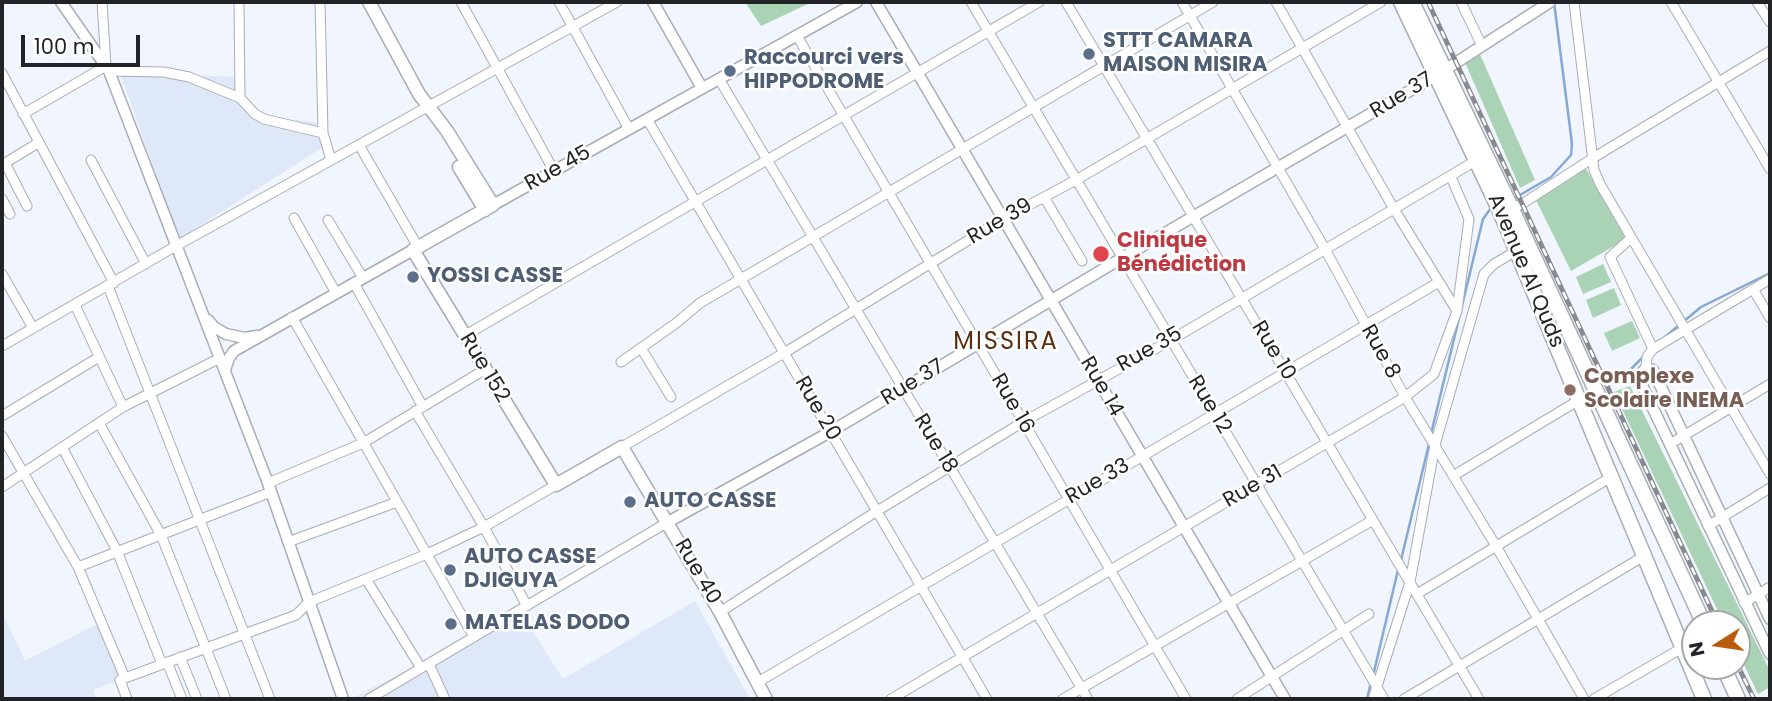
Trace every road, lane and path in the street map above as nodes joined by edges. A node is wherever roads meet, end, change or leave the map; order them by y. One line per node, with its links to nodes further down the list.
1 (61, 2): 37 (street)
2 (102, 2): 37 (street)
3 (239, 2): 46 (street)
4 (320, 2): 54 (street)
5 (360, 2): 48 (main road)
6 (369, 2): 48 (main road)
7 (461, 2): 36 (street)
8 (559, 2): 29 (street)
9 (617, 2): 29 (street)
10 (653, 2): 43 (street)
11 (857, 2): 31 (street, Rue 45)
12 (876, 2): 38 (street, Rue 14)
13 (971, 2): 30 (street, Rue 12)
14 (1039, 2): 30 (street)
15 (1066, 2): 35 (street, Rue 10)
16 (1182, 2): 27 (street, Rue 8)
17 (1213, 2): 27 (street)
18 (1276, 2): 33 (street)
19 (1381, 2): 33 (street, Rue 39)
20 (1401, 2): 39 (main road, Avenue Al Quds)
21 (1412, 2): 39 (main road, Avenue Al Quds)
22 (1461, 2): 32 (street)
23 (1574, 2): 61 (street)
24 (1671, 2): 42 (street)
25 (1757, 2): 28 (street)
26 (1547, 3): 32 (street, Rue 37)
27 (1190, 15): 35 (street); 45 (street, Rue 8)
28 (1770, 22)
29 (572, 27): 36 (street); 53 (street)
30 (988, 31): 38 (street); 47 (street, Rue 12)
31 (796, 36): 41 (street, Rue 45); 50 (street, Rue 16)
32 (1482, 46): 39 (street, Rue 37)
33 (1302, 47): 45 (street, Rue 39); 52 (street)
34 (1770, 51): 42 (street)
35 (1104, 66): 47 (street); 55 (street, Rue 10)
36 (497, 68): 48 (street); 68 (street)
37 (108, 69): 46 (street); 49 (street); 86 (street)
38 (917, 72): 50 (street); 59 (street, Rue 14)
39 (1441, 72): 52 (street, Rue 37); 65 (main road, Avenue Al Quds); 75 (main road, Avenue Al Quds)
40 (2, 73): 44 (street)
41 (719, 79): 43 (street, Rue 45); 64 (street, Rue 18)
42 (1719, 82): 60 (street); 61 (street)
43 (702, 88): 51 (street, Rue 45)
44 (5, 89): 49 (street)
45 (1232, 89): 55 (street, Rue 39); 66 (street, Rue 8)
46 (240, 98): 54 (street)
47 (1033, 107): 59 (street); 70 (street, Rue 12)
48 (425, 108): 57 (street); 77 (main road)
49 (23, 114): 56 (street)
50 (843, 116): 64 (street); 71 (street, Rue 16)
51 (647, 119): 53 (street, Rue 45); 74 (street, Rue 20)
52 (1349, 128): 66 (street, Rue 37); 78 (street)
53 (629, 129): 68 (street, Rue 45)
54 (323, 133): 63 (street)
55 (1147, 139): 70 (street, Rue 39); 80 (street, Rue 10)
56 (38, 143): 76 (street); 99 (street)
57 (359, 145): 63 (street); 87 (street)
58 (1770, 148): 60 (street)
59 (962, 149): 71 (street); 83 (street, Rue 14)
60 (1761, 153): 67 (street)
61 (1593, 158): 75 (street); 85 (street)
62 (91, 160): 93 (street)
63 (331, 160): 86 (street)
64 (767, 160): 74 (street); 84 (street, Rue 18)
65 (1477, 160): 69 (street, Rue 35); 75 (main road, Avenue Al Quds)
66 (1277, 167): 80 (street, Rue 37); 88 (street, Rue 8)
67 (1770, 169)
68 (554, 171): 77 (street, Rue 45)
69 (1451, 177): 78 (street, Rue 35); 107 (street, Rue 31)
70 (1076, 180): 72 (street, Rue 39); 90 (street, Rue 12)
71 (888, 192): 84 (street); 92 (street, Rue 16)
72 (1044, 197): 83 (street, Rue 39); 91 (street)
73 (2, 199): 79 (street)
74 (696, 201): 95 (street, Rue 20); 115 (street)
75 (1504, 202): 89 (main road, Avenue Al Quds); 193 (main road, Avenue Al Quds)
76 (27, 205)
77 (489, 208): 87 (main road, Rue 45)
78 (1394, 209): 88 (street, Rue 35); 98 (street)
79 (10, 214)
80 (1193, 216): 90 (street, Rue 37); 103 (street, Rue 10)
81 (294, 218): 102 (street)
82 (328, 219): 97 (street)
83 (1003, 219): 92 (street, Rue 39); 104 (street, Rue 14)
84 (812, 237): 95 (street); 106 (street, Rue 18)
85 (1632, 237): 113 (street); 120 (street)
86 (176, 246): 93 (street); 108 (street)
87 (416, 248): 97 (street, Rue 45); 115 (main road, Rue 152)
88 (1325, 250): 103 (street, Rue 35); 111 (street, Rue 8)
89 (1516, 251): 135 (main road, Avenue Al Quds); 149 (street)
90 (1122, 258): 104 (street, Rue 37); 116 (street, Rue 12)
91 (1082, 261)
92 (930, 263): 106 (street, Rue 39); 117 (street, Rue 16)
93 (146, 264): 99 (street)
94 (2, 274): 101 (street)
95 (741, 279): 119 (street); 121 (street, Rue 20)
96 (1770, 279): 100 (street)
97 (359, 280): 102 (street, Rue 45); 138 (street)
98 (1439, 282): 107 (street); 111 (street, Rue 33)
99 (111, 284): 105 (street); 132 (street)
100 (1753, 289): 110 (street); 113 (street)
101 (6, 290): 112 (street)
102 (336, 293): 109 (street, Rue 45)
103 (1242, 298): 116 (street, Rue 35); 128 (street, Rue 10)
104 (1051, 301): 117 (street, Rue 37); 129 (street, Rue 14)
105 (75, 305): 112 (street); 122 (street)
106 (855, 308): 121 (street, Rue 39); 131 (street, Rue 18)
107 (1457, 311): 134 (street, Rue 31)
108 (205, 316): 114 (street); 123 (street)
109 (292, 317): 114 (street, Rue 45); 146 (street)
110 (1770, 318)
111 (1364, 326): 128 (street, Rue 33); 134 (street, Rue 8)
112 (33, 328): 118 (street)
113 (1684, 329): 120 (street); 137 (street)
114 (259, 336): 126 (street, Rue 45)
115 (464, 336): 127 (main road, Rue 152)
116 (1171, 340): 129 (street, Rue 35); 139 (street, Rue 12)
117 (978, 344): 131 (street, Rue 37); 141 (street, Rue 16)
118 (2, 346)
119 (641, 348): 124 (street); 133 (street)
120 (1653, 349): 125 (street)
121 (784, 353): 143 (street, Rue 20); 151 (street, Rue 39)
122 (99, 357): 136 (street); 140 (street)
123 (220, 358): 126 (street); 132 (street)
124 (621, 362)
125 (1646, 368): 145 (street); 148 (street)
126 (225, 370): 161 (street)
127 (484, 370): 138 (street); 159 (main road, Rue 152)
128 (1285, 372): 139 (street, Rue 33); 147 (street, Rue 10)
129 (1097, 379): 141 (street, Rue 35); 152 (street, Rue 14)
130 (1770, 384): 137 (street)
131 (903, 389): 143 (street, Rue 37); 153 (street, Rue 18)
132 (150, 394): 136 (street); 167 (street)
133 (671, 397)
134 (1405, 397): 147 (street, Rue 31); 149 (street, Rue 8)
135 (1579, 400): 156 (street); 157 (main road, Avenue Al Quds)
136 (123, 407): 142 (street)
137 (1731, 408): 145 (street); 155 (street)
138 (419, 409): 146 (street); 171 (street)
139 (1214, 414): 152 (street, Rue 33); 158 (street, Rue 12)
140 (2, 416)
141 (1023, 422): 153 (street, Rue 35); 163 (street, Rue 16)
142 (99, 423): 150 (street); 173 (street)
143 (831, 432): 165 (street, Rue 20); 169 (street, Rue 37)
144 (2, 436): 154 (street)
145 (1684, 436): 148 (street); 166 (street)
146 (363, 443): 161 (street); 164 (street)
147 (1327, 443): 158 (street, Rue 31); 168 (street, Rue 10)
148 (1670, 444): 170 (street)
149 (1435, 445): 156 (street, Rue 8); 184 (street)
150 (62, 447): 154 (street); 177 (street)
151 (620, 449): 159 (main road); 169 (main road, Rue 40)
152 (1142, 456): 163 (street, Rue 33); 172 (street, Rue 14)
153 (949, 466): 165 (street, Rue 35); 175 (street, Rue 18)
154 (24, 471): 160 (street); 181 (street)
155 (1770, 474)
156 (1453, 476): 176 (street, Rue 8)
157 (1611, 477): 176 (street); 179 (main road, Avenue Al Quds)
158 (1256, 484): 172 (street, Rue 31); 180 (street, Rue 12)
159 (556, 485): 171 (street)
160 (2, 486)
161 (269, 487): 167 (street); 174 (street)
162 (1770, 488): 166 (street)
163 (1068, 499): 175 (street, Rue 33); 182 (street, Rue 16)
164 (397, 502): 174 (street); 178 (street)
165 (877, 511): 185 (street, Rue 20); 194 (street, Rue 35)
166 (1722, 517): 170 (street); 188 (street)
167 (200, 520): 173 (street); 200 (street)
168 (1373, 520): 180 (street); 184 (street, Rue 10)
169 (665, 524): 192 (street); 194 (main road, Rue 40); 227 (main road, Rue 40)
170 (1708, 526): 191 (street)
171 (484, 527): 178 (street); 192 (street)
172 (1184, 527): 182 (street, Rue 31); 190 (street, Rue 14)
173 (161, 535): 177 (street); 204 (street)
174 (288, 542): 189 (street)
175 (994, 543): 185 (street, Rue 33); 195 (street, Rue 18)
176 (1496, 546): 187 (street); 197 (street, Rue 8)
177 (117, 551): 181 (street); 209 (street)
178 (427, 554): 183 (street); 201 (street)
179 (1644, 556): 197 (street); 203 (main road, Avenue Al Quds)
180 (1301, 560): 190 (street); 199 (street, Rue 12)
181 (78, 567): 212 (street)
182 (1110, 570): 195 (street, Rue 31); 202 (street, Rue 16)
183 (366, 579): 189 (street); 210 (street)
184 (1410, 582): 187 (street, Rue 10); 217 (street)
185 (921, 586): 208 (street, Rue 20); 216 (street, Rue 33)
186 (1770, 587): 188 (street)
187 (1417, 594): 211 (street, Rue 10)
188 (1758, 594): 191 (street); 198 (street)
189 (309, 602): 200 (street); 224 (street)
190 (1229, 603): 202 (street); 213 (street, Rue 14)
191 (1744, 603): 206 (street)
192 (527, 606): 201 (street)
193 (1697, 610)
194 (720, 612): 216 (main road, Rue 40)
195 (1036, 614): 208 (street, Rue 31); 218 (street, Rue 18)
196 (1369, 614): 199 (street)
197 (1537, 618): 211 (street); 240 (street, Rue 8)
198 (1770, 619)
199 (1343, 631): 213 (street); 217 (street, Rue 12)
200 (244, 633): 204 (street); 223 (street)
201 (474, 637): 210 (street)
202 (1154, 646): 218 (street); 233 (street, Rue 16)
203 (1681, 646)
204 (205, 647): 207 (street); 222 (street)
205 (1681, 649): 241 (street)
206 (1770, 654)
207 (180, 657): 209 (street); 221 (street)
208 (963, 657): 229 (street, Rue 31); 230 (street, Rue 20)
209 (164, 663): 212 (street); 220 (street)
210 (425, 666): 225 (street); 226 (street)
211 (1459, 666): 238 (street); 239 (street, Rue 10)
212 (125, 678): 219 (street)
213 (1273, 678): 234 (street); 235 (street, Rue 14)
214 (1696, 680): 242 (main road, Avenue Al Quds)
215 (1729, 680): 243 (main road)
216 (758, 682): 228 (main road, Rue 40)
217 (1376, 687): 236 (street); 237 (street, Rue 12)
218 (1081, 688): 231 (street); 232 (street, Rue 18)
219 (127, 699)
220 (182, 699)
221 (197, 699)
222 (226, 699)
223 (270, 699)
224 (343, 699)
225 (369, 699)
226 (445, 699)
227 (758, 699)
228 (766, 699)
229 (891, 699)
230 (987, 699)
231 (1063, 699)
232 (1088, 699)
233 (1186, 699)
234 (1237, 699)
235 (1285, 699)
236 (1373, 699)
237 (1384, 699)
238 (1404, 699)
239 (1479, 699)
240 (1584, 699)
241 (1594, 699)
242 (1704, 699)
243 (1738, 699)

